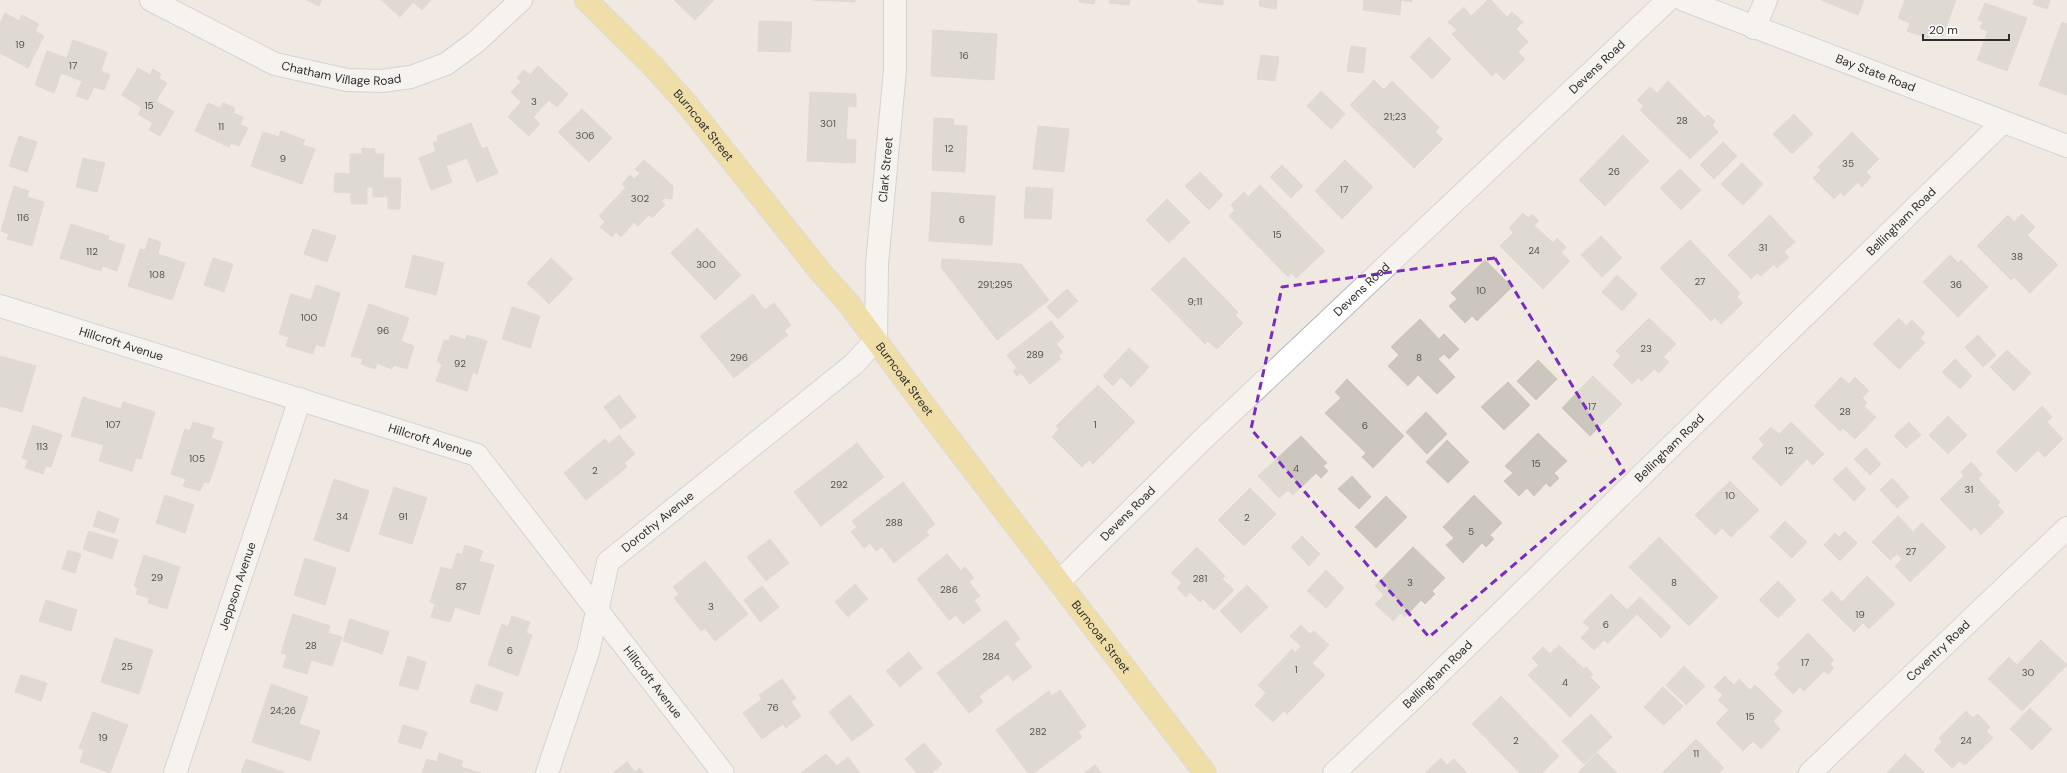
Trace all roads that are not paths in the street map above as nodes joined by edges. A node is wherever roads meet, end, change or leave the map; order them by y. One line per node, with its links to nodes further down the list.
1 (151, 0): 2 (street, Chatham Village Road)
2 (521, 0)
3 (586, 0): 12 (main road, Burncoat Street)
4 (895, 0): 12 (street, Clark Street)
5 (1668, 0): 15 (street, Devens Road)
6 (1684, 0): 8 (street, Bay State Road)
7 (1766, 0): 8 (street)
8 (1754, 28): 9 (street, Bay State Road)
9 (2003, 122): 10 (street, Bay State Road); 21 (street, Bellingham Road)
10 (2067, 146)
11 (0, 306): 13 (street, Hillcroft Avenue)
12 (876, 340): 15 (main road, Burncoat Street); 16 (street, Dorothy Avenue)
13 (300, 399): 16 (street, Hillcroft Avenue); 17 (street, Jeppson Avenue)
14 (2067, 528): 22 (street, Coventry Road)
15 (1059, 582): 20 (main road, Burncoat Street)
16 (597, 607): 18 (street, Dorothy Avenue); 19 (street, Hillcroft Avenue)
17 (175, 773)
18 (547, 773)
19 (723, 773)
20 (1205, 773)
21 (1334, 773)
22 (1810, 773)

